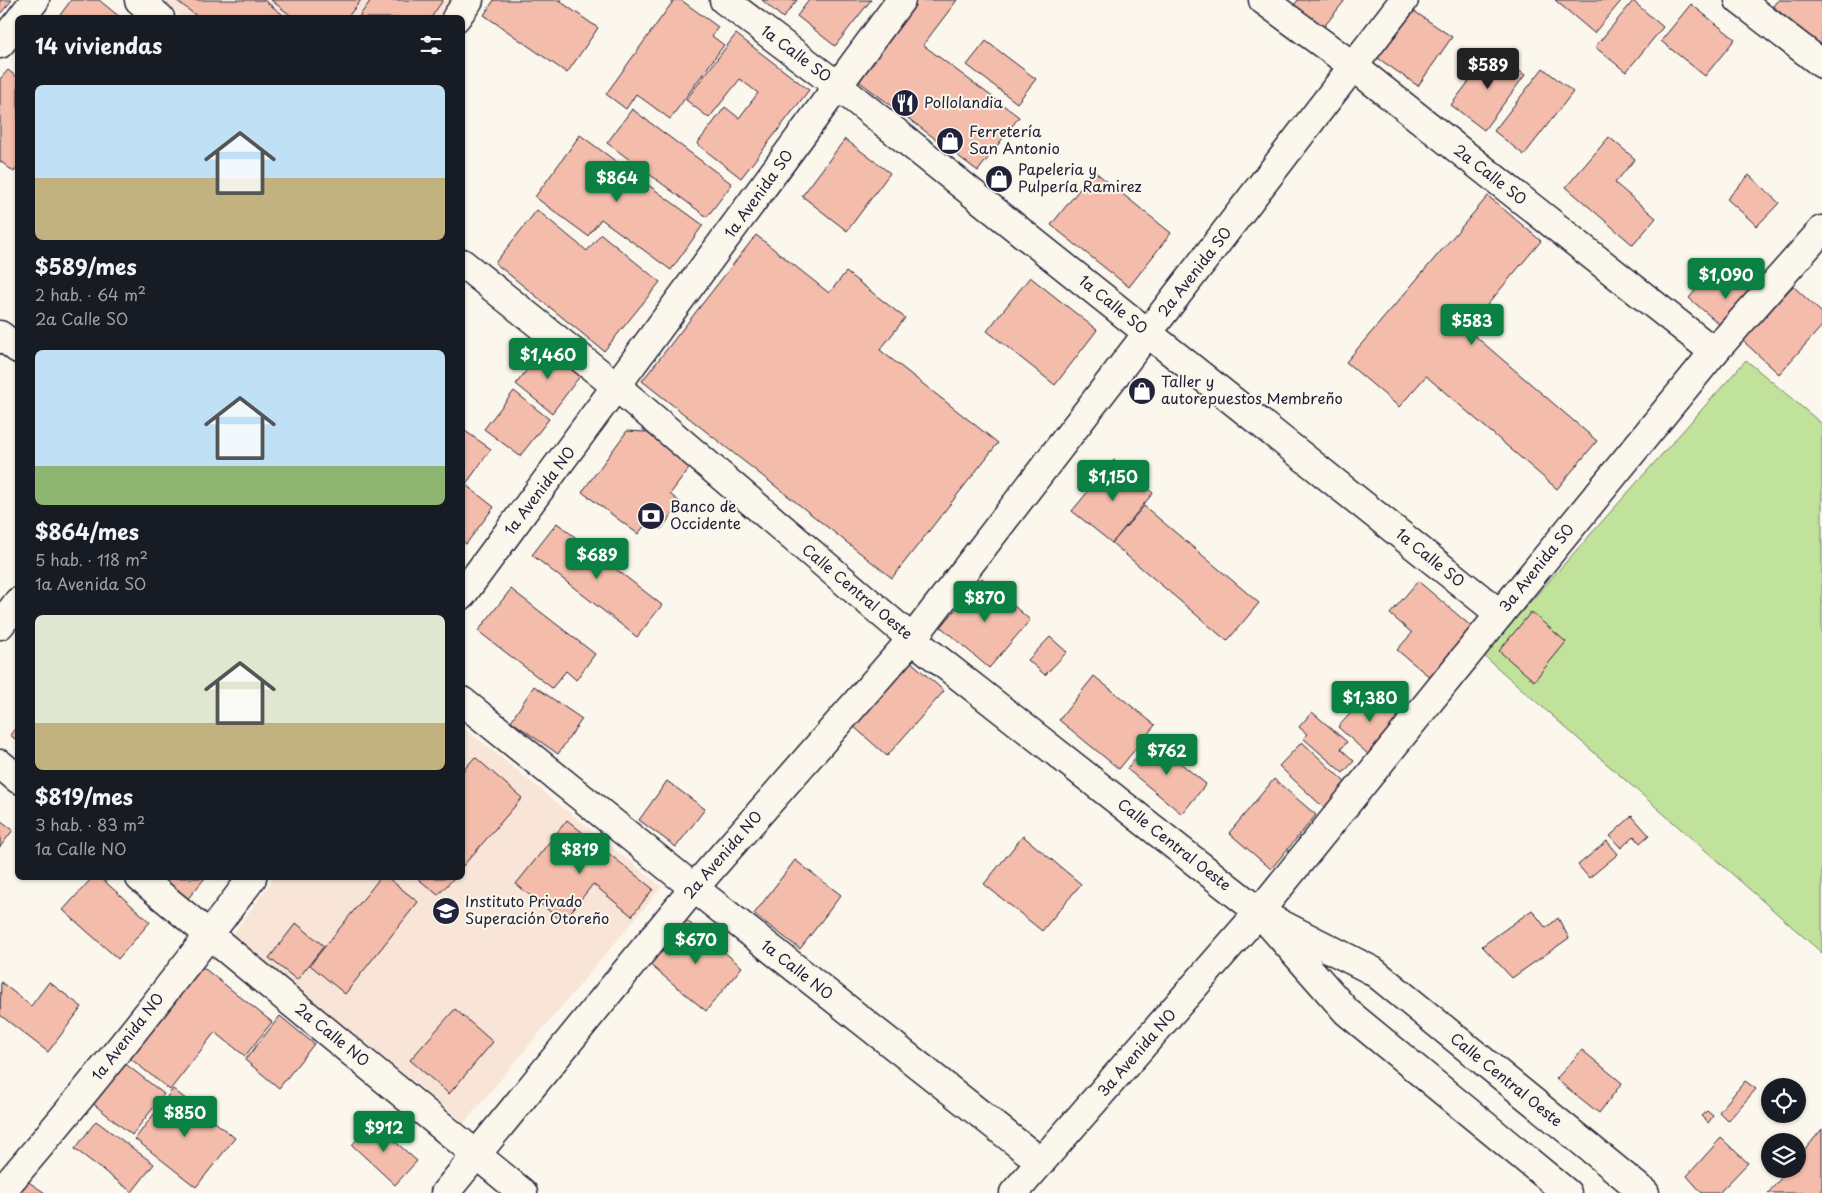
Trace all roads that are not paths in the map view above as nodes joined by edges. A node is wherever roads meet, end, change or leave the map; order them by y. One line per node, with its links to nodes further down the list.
1 (35, 0): 9 (street)
2 (139, 0): 10 (street)
3 (469, 0): 11 (street)
4 (724, 0): 16 (street, 1a Calle SO)
5 (900, 0): 16 (street, 1a Avenida SO)
6 (1263, 0): 15 (street, 2a Calle SO)
7 (1404, 0): 15 (street, 2a Avenida SO)
8 (1739, 0): 14 (street)
9 (23, 15)
10 (156, 15)
11 (458, 15)
12 (15, 26): 13 (street)
13 (0, 44)
14 (1822, 64)
15 (1353, 66): 19 (street, 2a Avenida SO); 22 (street, 2a Calle SO)
16 (838, 86): 19 (street, 1a Calle SO); 23 (street, 1a Avenida SO)
17 (1822, 230): 22 (street, 3a Avenida SO)
18 (465, 265): 23 (street, Calle Central Oeste)
19 (1148, 333): 26 (street, 1a Calle SO); 28 (street, 2a Avenida SO)
20 (0, 335): 21 (street)
21 (15, 347)
22 (1714, 352): 26 (street, 3a Avenida SO)
23 (617, 387): 24 (street, 1a Avenida NO); 28 (street, Calle Central Oeste)
24 (465, 591)
25 (15, 606): 27 (street)
26 (1500, 614): 35 (street, 3a Avenida SO)
27 (0, 625)
28 (912, 639): 34 (street, 2a Avenida NO); 35 (street, Calle Central Oeste)
29 (465, 703): 34 (street, 1a Calle NO)
30 (0, 764): 31 (street)
31 (15, 776)
32 (142, 880): 36 (street, 2a Calle NO)
33 (250, 880): 36 (street, 1a Avenida NO)
34 (694, 888): 37 (street, 2a Avenida NO); 38 (street, 1a Calle NO)
35 (1259, 912): 38 (street, 3a Avenida NO); 43 (street, Calle Central Oeste); 44 (street, Calle Central Oeste)
36 (210, 934): 37 (street, 2a Calle NO); 39 (street, 1a Avenida NO)
37 (476, 1154): 40 (street, 2a Avenida NO); 41 (street, 2a Calle NO)
38 (1041, 1162): 42 (street, 3a Avenida NO)
39 (0, 1193)
40 (445, 1193)
41 (523, 1193)
42 (1014, 1193)
43 (1568, 1193)
44 (1645, 1193)

